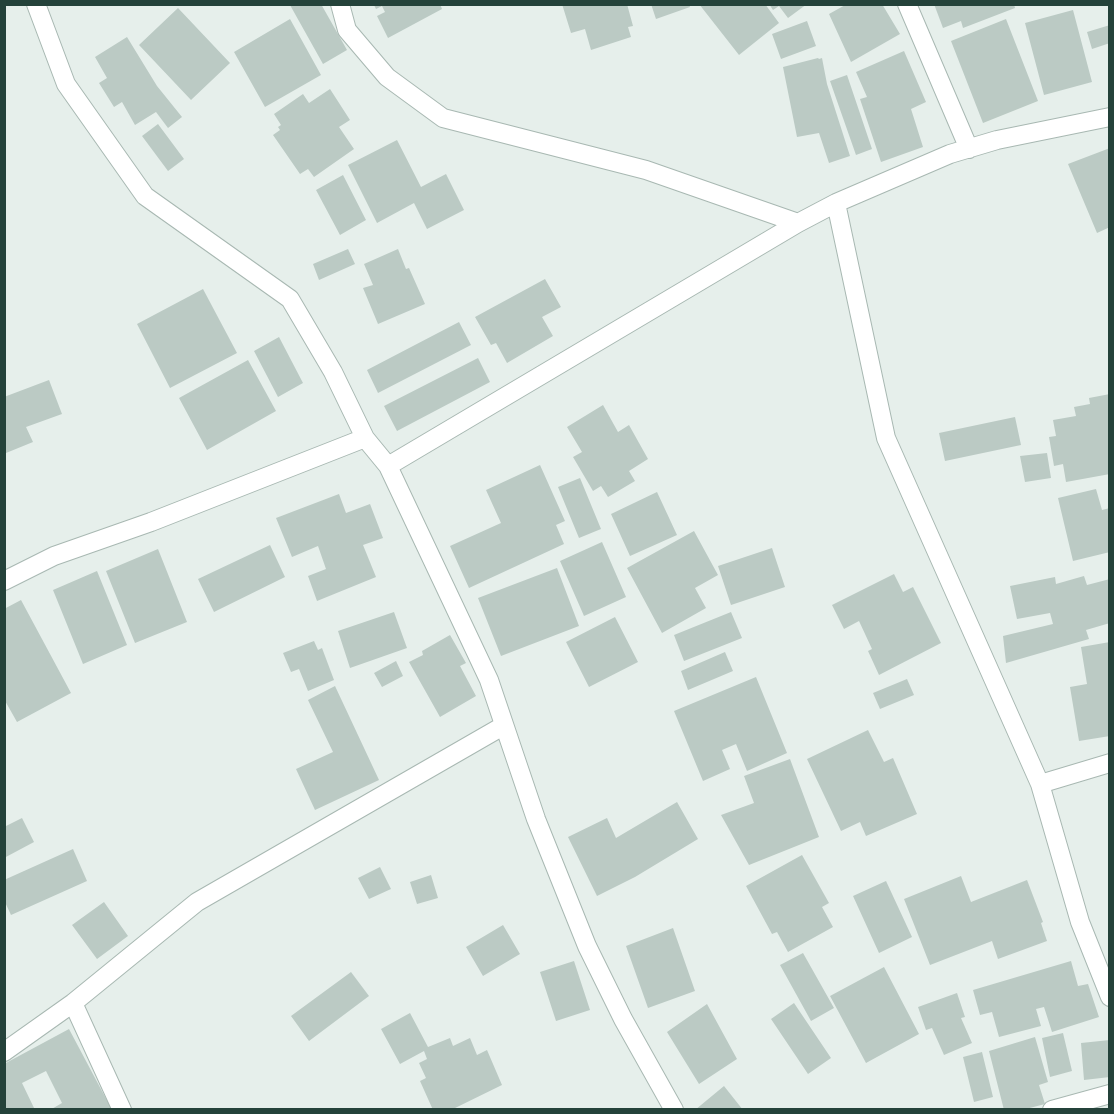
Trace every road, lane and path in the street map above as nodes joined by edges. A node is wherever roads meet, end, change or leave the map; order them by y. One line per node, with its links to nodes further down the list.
1 (36, 4): 8 (street)
2 (340, 4): 7 (street)
3 (907, 4): 5 (street)
4 (1110, 117): 5 (street)
5 (969, 149): 6 (street)
6 (836, 203): 7 (street); 13 (street)
7 (798, 223): 9 (street)
8 (365, 438): 9 (street); 10 (street)
9 (388, 466): 11 (street)
10 (4, 581)
11 (503, 726): 15 (street); 19 (street)
12 (1110, 763): 13 (street)
13 (1040, 784): 14 (street)
14 (1110, 997)
15 (73, 1003): 16 (street); 18 (street)
16 (4, 1052)
17 (1110, 1094): 20 (street)
18 (122, 1110)
19 (674, 1110)
20 (1052, 1110)

